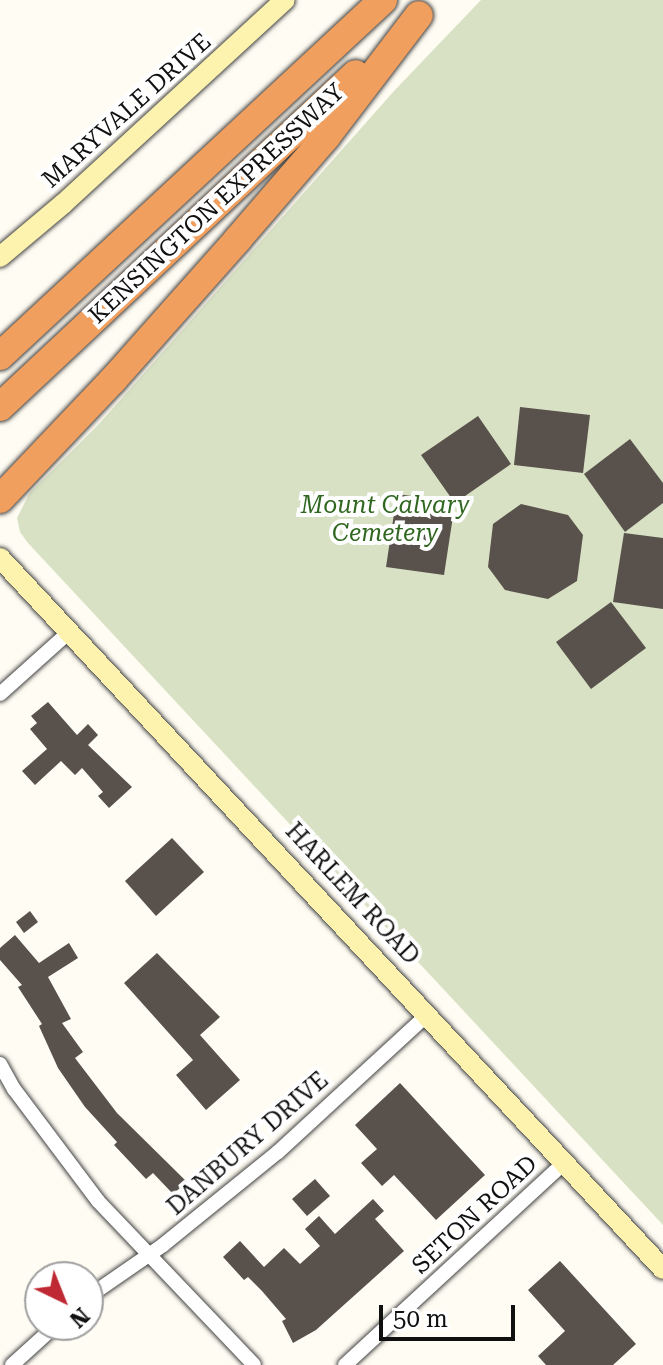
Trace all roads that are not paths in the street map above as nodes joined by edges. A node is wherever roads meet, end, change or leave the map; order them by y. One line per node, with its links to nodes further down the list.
1 (285, 0): 4 (main road, MARYVALE DRIVE)
2 (383, 0): 5 (highway, KENSINGTON EXPRESSWAY)
3 (426, 7): 6 (highway, KENSINGTON EXPRESSWAY); 7 (highway)
4 (0, 257)
5 (0, 356)
6 (0, 407)
7 (0, 499)
8 (0, 558): 9 (main road, HARLEM ROAD)
9 (69, 632): 10 (street); 11 (main road, HARLEM ROAD)
10 (0, 694)
11 (428, 1014): 13 (main road, HARLEM ROAD); 14 (street, DANBURY DRIVE)
12 (0, 1064): 14 (street)
13 (565, 1162): 15 (main road, HARLEM ROAD); 20 (street, SETON ROAD)
14 (149, 1255): 16 (street, DANBURY DRIVE); 19 (street)
15 (663, 1269)
16 (104, 1286)
17 (38, 1341): 18 (street)
18 (12, 1365)
19 (254, 1365)
20 (345, 1365)

